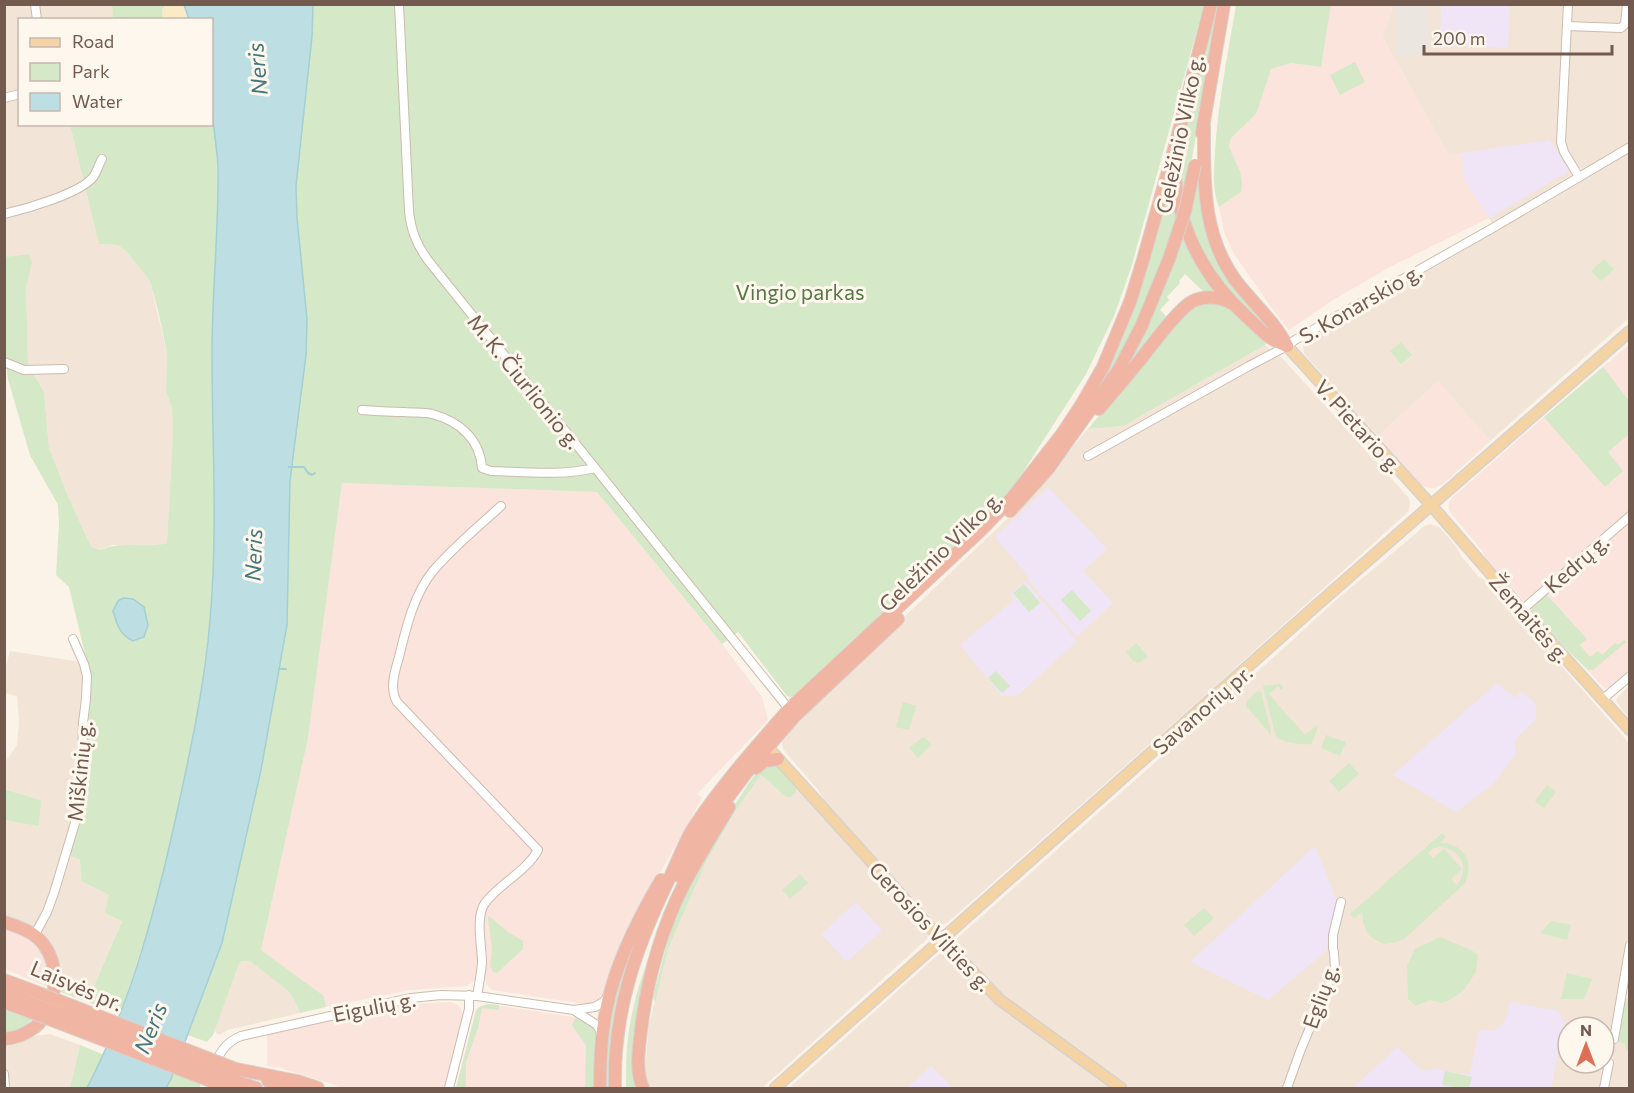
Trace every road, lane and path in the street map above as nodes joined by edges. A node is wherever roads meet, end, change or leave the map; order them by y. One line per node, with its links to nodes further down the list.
1 (399, 4): 20 (street, M. K. Čiurlionio g.)
2 (1211, 4): 8 (highway, Geležinio Vilko g.)
3 (1224, 4): 7 (highway, Geležinio Vilko g.)
4 (1568, 4): 6 (street)
5 (1627, 4): 6 (street)
6 (1567, 26): 11 (street)
7 (1204, 126): 15 (highway); 21 (highway, Geležinio Vilko g., bridge)
8 (1175, 146): 13 (highway); 29 (highway, Geležinio Vilko g.)
9 (1629, 147): 11 (street, S. Konarskio g.)
10 (102, 159): 12 (street)
11 (1579, 177): 15 (street, S. Konarskio g.)
12 (4, 214)
13 (1233, 304): 15 (highway); 21 (highway)
14 (1629, 331): 22 (main road, Savanorių pr.)
15 (1287, 346): 19 (street, S. Konarskio g.); 22 (main road, V. Pietario g.)
16 (4, 362): 17 (street)
17 (64, 369)
18 (362, 410): 20 (street)
19 (1088, 456)
20 (595, 468): 29 (street, M. K. Čiurlionio g.)
21 (1048, 469): 31 (highway, Geležinio Vilko g.)
22 (1431, 505): 25 (main road, Žemaitės g.); 40 (main road, Savanorių pr.)
23 (501, 506): 47 (street)
24 (1629, 516): 25 (street, Kedrų g.)
25 (1522, 610): 28 (main road, Žemaitės g.)
26 (73, 639): 39 (street, Miškinių g.)
27 (1629, 676): 28 (street)
28 (1603, 699): 30 (main road, Žemaitės g.)
29 (787, 707): 31 (highway, Geležinio Vilko g.)
30 (1629, 730)
31 (765, 744): 32 (main road, Gerosios Vilties g.); 34 (highway, Geležinio Vilko g.); 35 (highway, Geležinio Vilko g.)
32 (778, 759): 33 (highway); 40 (main road, Gerosios Vilties g.)
33 (753, 772): 34 (highway); 36 (highway)
34 (729, 794): 35 (highway, Geležinio Vilko g.)
35 (694, 838): 36 (highway); 44 (highway); 63 (highway, Geležinio Vilko g.); 64 (highway, Geležinio Vilko g.)
36 (683, 886): 65 (highway)
37 (1341, 902): 68 (street, Eglių g.)
38 (4, 922): 39 (highway)
39 (34, 936): 53 (highway)
40 (942, 940): 66 (main road, Savanorių pr.); 67 (main road, Gerosios Vilties g.)
41 (1629, 945): 46 (street)
42 (4, 974): 48 (main road, Laisvės pr.)
43 (4, 980): 48 (highway)
44 (611, 991): 50 (street, Eigulių g.); 52 (highway)
45 (4, 992): 48 (highway)
46 (1625, 994): 51 (street)
47 (473, 996): 50 (street, Eigulių g.); 57 (street, Eigulių g.); 61 (street)
48 (27, 1000): 49 (highway, Laisvės pr.); 55 (highway, Laisvės pr., bridge)
49 (4, 1002)
50 (574, 1010): 52 (street, Eigulių g.)
51 (1616, 1031)
52 (602, 1037): 62 (highway)
53 (4, 1039)
54 (4, 1074): 56 (street)
55 (232, 1081): 58 (highway); 59 (highway); 60 (highway)
56 (5, 1089)
57 (205, 1089)
58 (256, 1089)
59 (289, 1089)
60 (318, 1089)
61 (449, 1089)
62 (600, 1089)
63 (615, 1089)
64 (621, 1089)
65 (643, 1089)
66 (775, 1089)
67 (1121, 1089)
68 (1287, 1089)

